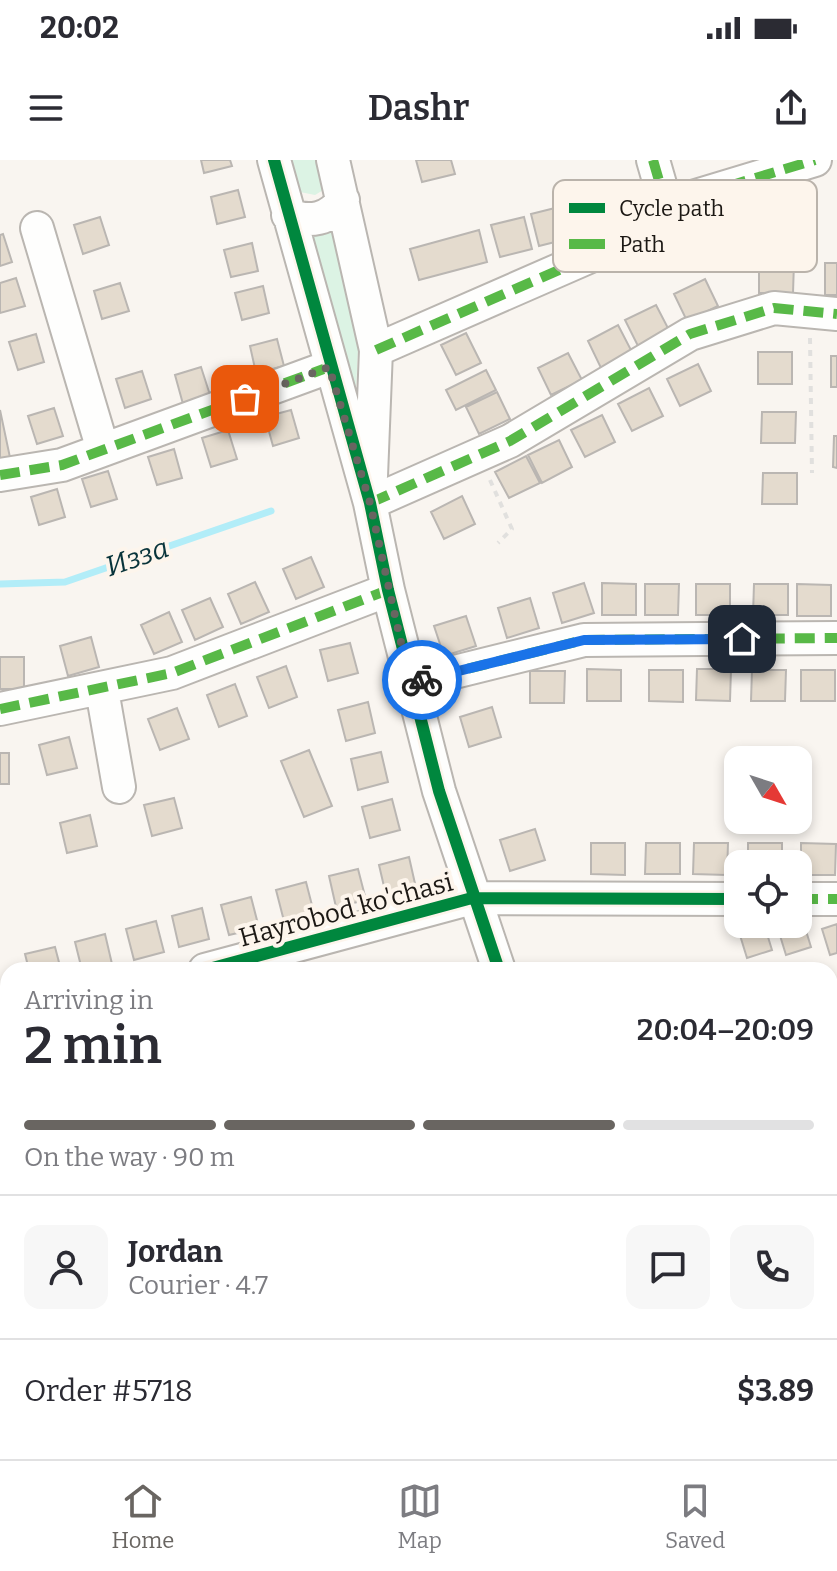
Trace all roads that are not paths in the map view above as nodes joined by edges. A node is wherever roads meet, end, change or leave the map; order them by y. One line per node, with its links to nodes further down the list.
1 (274, 160): 8 (street)
2 (333, 160): 7 (street)
3 (653, 160): 5 (street)
4 (815, 160): 6 (street)
5 (659, 180)
6 (749, 180)
7 (343, 200): 8 (street); 12 (street)
8 (288, 215): 13 (street)
9 (37, 228): 14 (street)
10 (554, 272): 12 (street)
11 (823, 313): 16 (street)
12 (376, 350): 16 (street)
13 (329, 367): 14 (street); 16 (street)
14 (103, 450): 15 (street)
15 (0, 475)
16 (370, 503): 17 (street)
17 (388, 590): 19 (street); 20 (street)
18 (837, 638): 19 (street)
19 (410, 683): 23 (street)
20 (102, 690): 21 (street); 22 (street)
21 (0, 709)
22 (119, 787)
23 (472, 898): 24 (street, Hayrobod ko'chasi); 27 (street, Hayrobod ko'chasi); 28 (street)
24 (724, 899)
25 (812, 899): 26 (street)
26 (837, 899)
27 (235, 962)
28 (496, 962)

